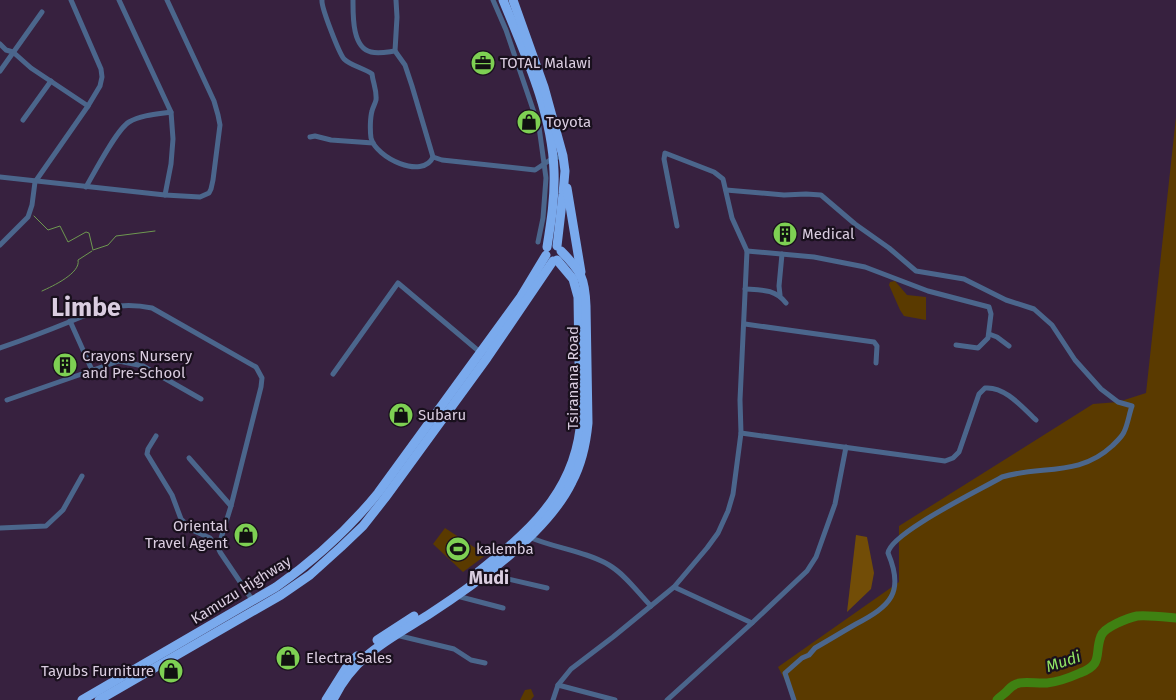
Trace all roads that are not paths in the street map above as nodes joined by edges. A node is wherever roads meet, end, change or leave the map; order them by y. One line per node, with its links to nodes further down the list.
1 (71, 0): 16 (street)
2 (119, 0): 17 (street)
3 (167, 0): 30 (street)
4 (322, 0): 20 (street)
5 (353, 0): 12 (street)
6 (396, 0): 12 (street)
7 (493, 0): 24 (street)
8 (503, 0): 23 (highway, Kamuzu Highway)
9 (514, 0): 21 (highway, Kamuzu Highway)
10 (42, 12): 13 (street)
11 (0, 44): 13 (street)
12 (395, 51): 22 (street)
13 (13, 52): 14 (street); 15 (street)
14 (0, 71)
15 (51, 82): 16 (street); 18 (street)
16 (88, 106): 27 (street)
17 (171, 112): 28 (street); 30 (street)
18 (23, 120)
19 (310, 137): 20 (street)
20 (373, 143): 22 (street)
21 (563, 156): 23 (street); 25 (highway, Kamuzu Highway)
22 (433, 157): 24 (street)
23 (552, 158): 24 (street); 35 (highway, Kamuzu Highway)
24 (544, 163): 32 (street)
25 (565, 171): 35 (highway, Kamuzu Highway); 37 (highway, Tsiranana Road)
26 (0, 177): 27 (street)
27 (35, 182): 28 (street); 33 (street)
28 (86, 186): 30 (street)
29 (726, 190): 31 (street); 34 (street); 81 (street)
30 (165, 196)
31 (677, 226)
32 (538, 242)
33 (0, 245)
34 (747, 251): 36 (street); 38 (street)
35 (554, 253): 37 (highway); 47 (highway, Kamuzu Highway); 61 (highway, Tsiranana Road); 75 (highway, Kamuzu Highway)
36 (782, 254): 39 (street); 43 (street)
37 (581, 273): 61 (highway, Tsiranana Road)
38 (745, 289): 39 (street); 42 (street)
39 (780, 295): 40 (street)
40 (786, 303)
41 (70, 322): 46 (street); 49 (street); 59 (street)
42 (745, 324): 48 (street); 54 (street)
43 (989, 334): 44 (street); 45 (street)
44 (956, 345)
45 (1010, 346)
46 (0, 348)
47 (481, 353): 50 (street); 67 (highway, Kamuzu Highway)
48 (876, 364)
49 (92, 370): 51 (street); 52 (street)
50 (333, 374)
51 (201, 399)
52 (7, 400)
53 (1036, 420): 56 (street)
54 (741, 433): 56 (street); 64 (street)
55 (156, 436): 62 (street)
56 (846, 447): 70 (street)
57 (189, 458): 59 (street)
58 (82, 476): 60 (street)
59 (231, 506): 62 (street)
60 (0, 528)
61 (526, 535): 63 (highway, Tsiranana Road); 68 (street); 76 (highway, Tsiranana Road)
62 (218, 548): 67 (street)
63 (486, 574): 65 (street); 66 (highway, Tsiranana Road)
64 (674, 587): 68 (street); 70 (street)
65 (547, 588)
66 (457, 596): 69 (street); 71 (highway, Tsiranana Road)
67 (254, 601): 74 (highway, Kamuzu Highway)
68 (651, 606): 73 (street)
69 (503, 608)
70 (752, 623): 80 (street)
71 (396, 635): 72 (street); 77 (highway, Tsiranana Road)
72 (485, 664)
73 (558, 685): 78 (street); 79 (street)
74 (82, 700)
75 (99, 700)
76 (326, 700)
77 (333, 700)
78 (553, 700)
79 (615, 700)
80 (667, 700)
81 (794, 700)

